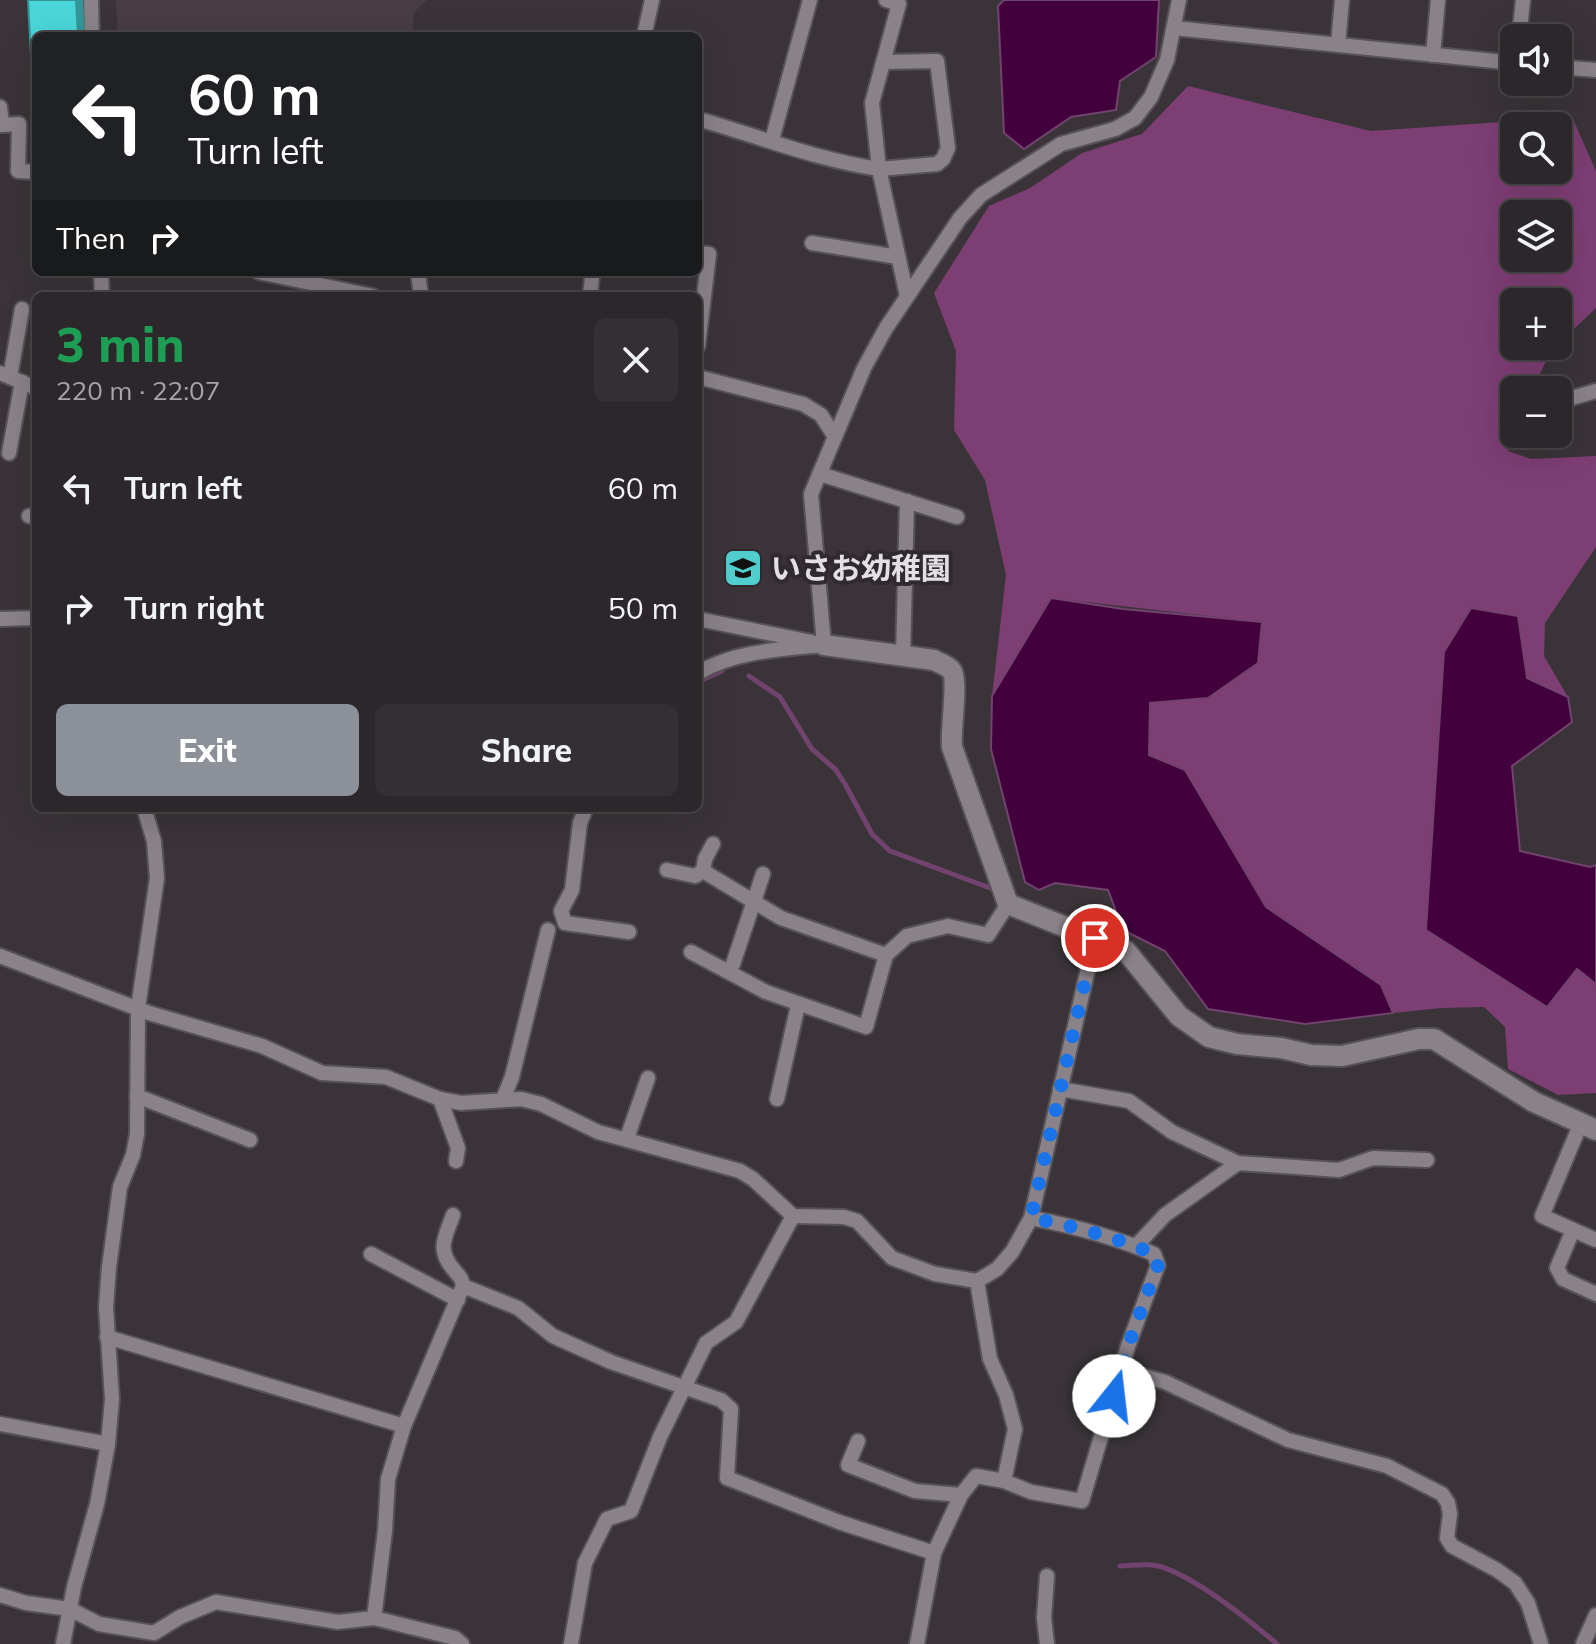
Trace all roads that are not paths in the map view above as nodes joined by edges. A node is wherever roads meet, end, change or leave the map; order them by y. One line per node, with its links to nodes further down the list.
1 (91, 0): 11 (street)
2 (652, 0): 12 (street)
3 (810, 0): 21 (street)
4 (886, 0): 15 (street)
5 (1179, 0): 10 (street)
6 (1342, 0): 13 (street)
7 (1438, 0): 14 (street)
8 (1523, 0): 9 (street)
9 (1520, 24)
10 (1174, 28): 13 (street); 31 (street)
11 (92, 32)
12 (645, 32)
13 (1338, 45): 14 (street)
14 (1433, 55): 16 (street)
15 (883, 62): 22 (street); 22 (street)
16 (1500, 62)
17 (1572, 68): 18 (street)
18 (1596, 70)
19 (0, 107): 23 (street)
20 (702, 120): 21 (street)
21 (772, 140): 22 (street)
22 (879, 169): 26 (street)
23 (32, 172)
24 (812, 243): 26 (street)
25 (702, 253): 33 (street)
26 (898, 257): 31 (street)
27 (272, 276): 29 (street)
28 (592, 277): 30 (street)
29 (320, 290)
30 (590, 292)
31 (907, 296): 38 (street)
32 (22, 309): 35 (street)
33 (702, 313)
34 (702, 378): 38 (street)
35 (17, 380): 39 (street)
36 (1596, 391): 37 (street)
37 (1572, 398)
38 (835, 437): 40 (street)
39 (9, 453)
40 (820, 474): 41 (street); 46 (street)
41 (907, 501): 42 (street); 47 (street)
42 (957, 517)
43 (32, 618): 44 (street)
44 (0, 619)
45 (702, 620): 46 (street)
46 (824, 645): 47 (street); 48 (street)
47 (903, 656): 56 (street)
48 (702, 670)
49 (145, 812): 65 (street)
50 (584, 812): 58 (street)
51 (713, 844): 53 (street)
52 (667, 870): 53 (street)
53 (703, 871): 55 (street)
54 (763, 874): 55 (street)
55 (753, 903): 61 (street); 63 (street)
56 (1008, 904): 59 (street); 61 (street)
57 (548, 930): 70 (street)
58 (629, 932)
59 (1095, 938): 67 (street); 72 (street)
60 (691, 952): 64 (street)
61 (886, 955): 64 (street)
62 (0, 956): 65 (street)
63 (733, 964)
64 (798, 1005): 71 (street)
65 (138, 1008): 68 (street); 69 (street)
66 (648, 1078): 73 (street)
67 (1060, 1089): 77 (street); 80 (street)
68 (137, 1096): 74 (street); 88 (street)
69 (440, 1099): 70 (street); 76 (street)
70 (503, 1099): 73 (street)
71 (777, 1099)
72 (1588, 1127): 81 (street)
73 (627, 1138): 79 (street)
74 (250, 1140)
75 (1427, 1160): 77 (street)
76 (456, 1161)
77 (1238, 1163): 83 (street)
78 (453, 1215): 86 (street)
79 (793, 1216): 85 (street); 90 (street)
80 (1031, 1218): 83 (street); 85 (street)
81 (1573, 1230): 82 (street); 87 (street)
82 (1596, 1240)
83 (1136, 1246): 89 (street)
84 (371, 1254): 86 (street)
85 (977, 1281): 95 (street)
86 (461, 1293): 90 (street); 92 (street)
87 (1596, 1294)
88 (107, 1337): 92 (street); 94 (street)
89 (1121, 1370): 95 (street); 108 (street)
90 (685, 1388): 97 (street); 105 (street)
91 (0, 1424): 94 (street)
92 (404, 1426): 102 (street)
93 (858, 1441): 96 (street)
94 (108, 1444): 100 (street)
95 (1004, 1481): 96 (street)
96 (961, 1495): 97 (street)
97 (934, 1553): 106 (street)
98 (1047, 1576): 107 (street)
99 (0, 1595): 100 (street)
100 (70, 1609): 102 (street); 103 (street)
101 (1596, 1615): 109 (street)
102 (374, 1618): 104 (street)
103 (63, 1644)
104 (462, 1644)
105 (571, 1644)
106 (917, 1644)
107 (1047, 1644)
108 (1541, 1644)
109 (1583, 1644)

